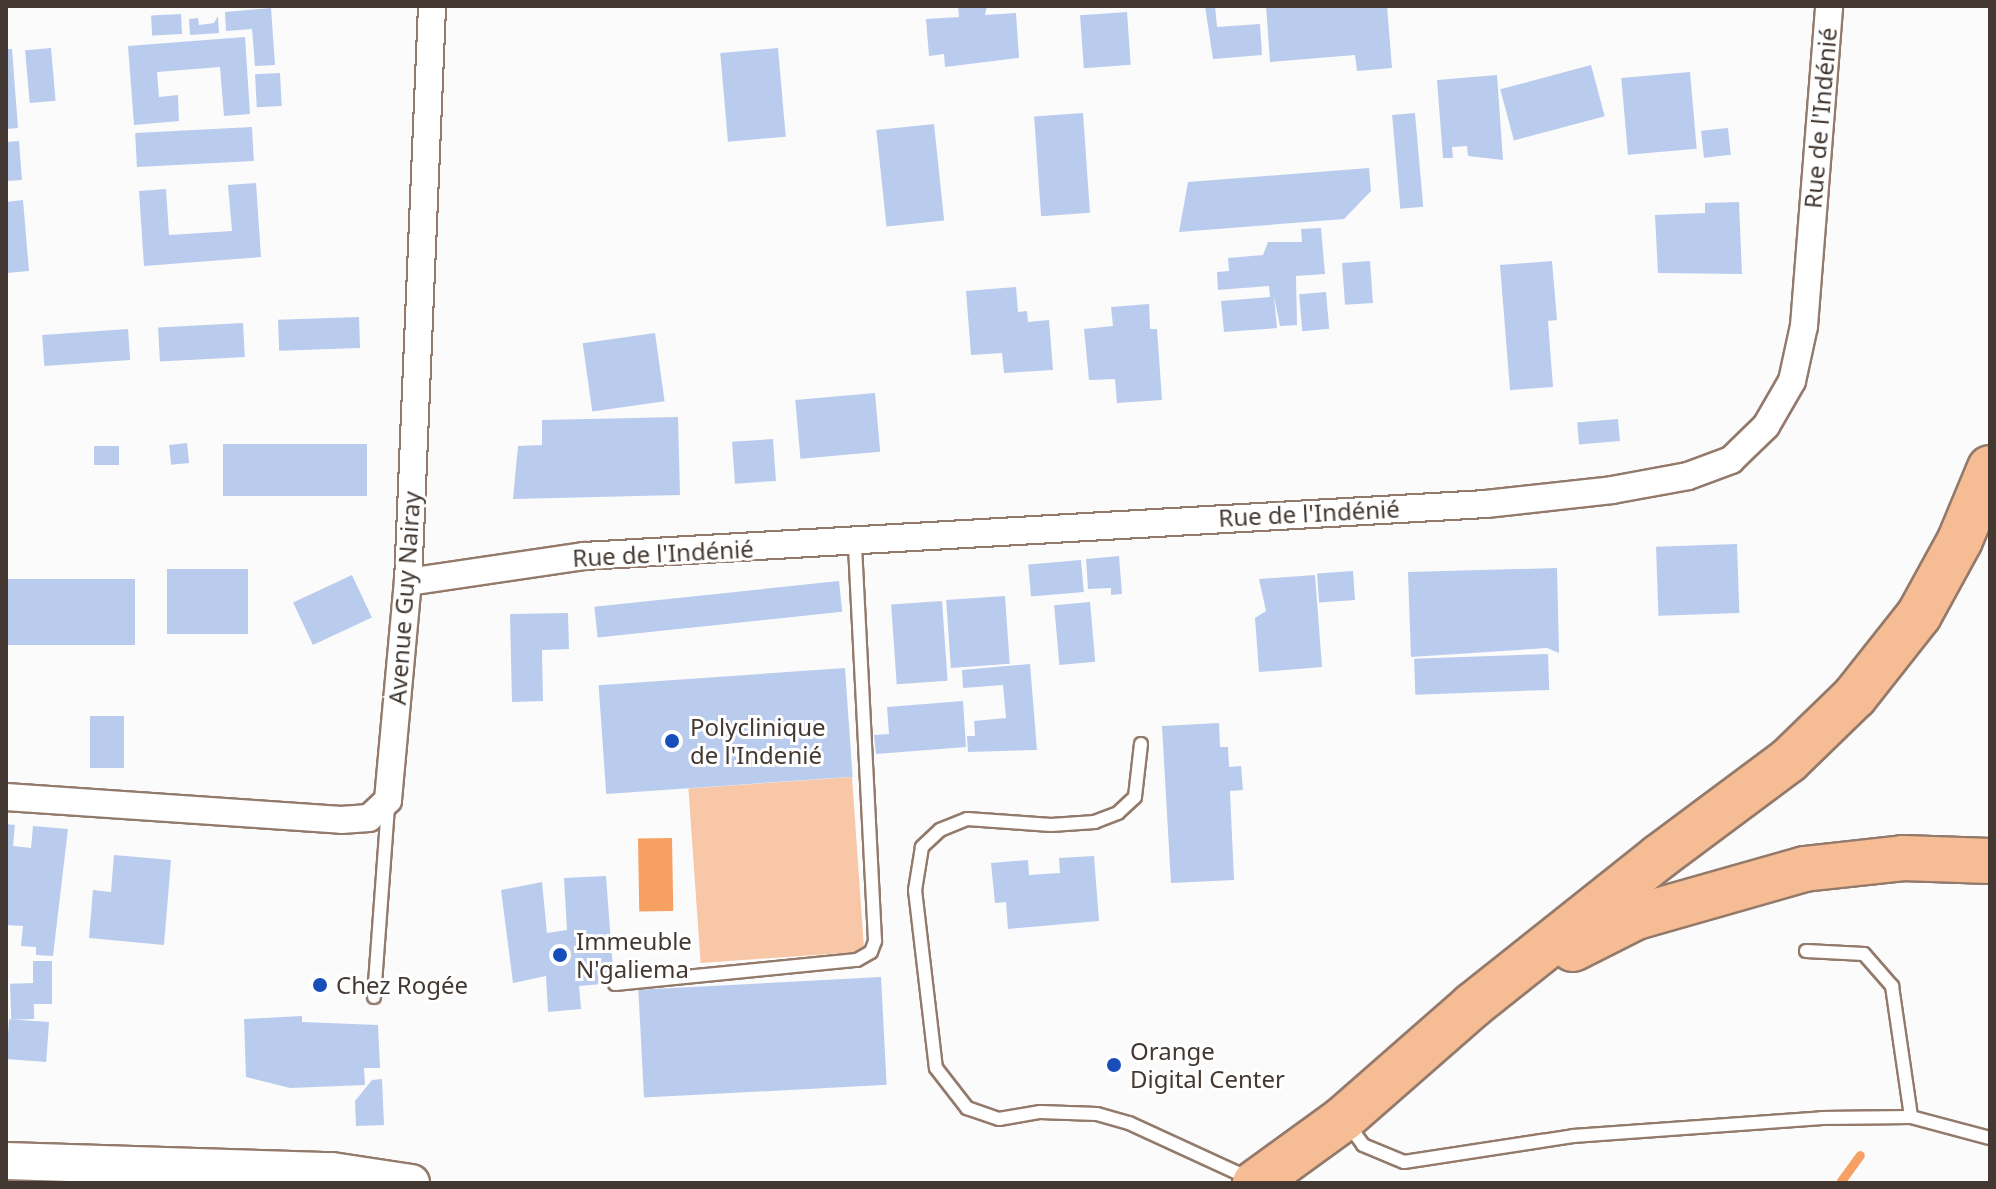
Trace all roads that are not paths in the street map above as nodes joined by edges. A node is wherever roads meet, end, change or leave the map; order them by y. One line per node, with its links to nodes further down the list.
1 (432, 6): 5 (street, Avenue Guy Nairay)
2 (1829, 6): 4 (street, Rue de l'Indénié)
3 (1990, 468): 13 (highway)
4 (855, 542): 5 (street, Rue de l'Indénié); 11 (lane)
5 (408, 582): 8 (street, Avenue Guy Nairay)
6 (1141, 744): 18 (lane)
7 (6, 797): 8 (street)
8 (388, 800): 12 (lane)
9 (1990, 861): 13 (highway)
10 (1806, 951): 14 (lane)
11 (615, 984)
12 (374, 997)
13 (1473, 1005): 15 (highway)
14 (1911, 1117): 15 (lane); 16 (lane)
15 (1343, 1119): 18 (highway)
16 (1990, 1138)
17 (6, 1161): 19 (main road)
18 (1256, 1182)
19 (411, 1183)

